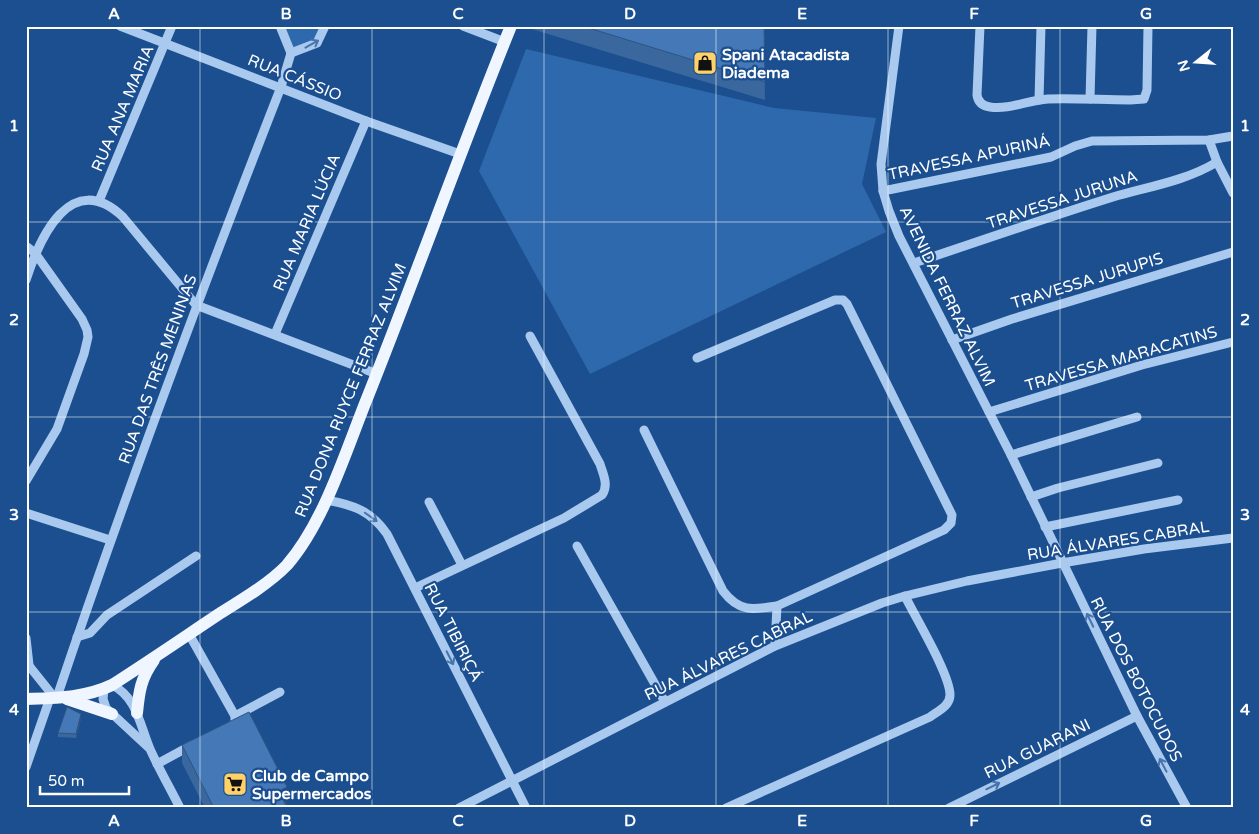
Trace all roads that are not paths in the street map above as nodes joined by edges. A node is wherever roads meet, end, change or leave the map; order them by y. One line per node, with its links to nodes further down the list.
1 (120, 26): 13 (street, RUA CÁSSIO)
2 (172, 26): 13 (street, RUA ANA MARIA)
3 (280, 26): 14 (street)
4 (325, 26): 14 (street, one-way to 4)
5 (463, 26): 12 (street)
6 (511, 26): 12 (main road, RUA DONA RUYCE FERRAZ ALVIM)
7 (899, 26): 23 (street, AVENIDA FERRAZ ALVIM)
8 (980, 26): 17 (street)
9 (1042, 26): 17 (street)
10 (1092, 26): 16 (street)
11 (1148, 26): 16 (street)
12 (505, 42): 21 (main road, RUA DONA RUYCE FERRAZ ALVIM)
13 (166, 43): 15 (street, RUA CÁSSIO); 25 (street, RUA ANA MARIA)
14 (291, 53): 15 (street, RUA DAS TRÊS MENINAS)
15 (280, 87): 18 (street, RUA CÁSSIO); 31 (street, RUA DAS TRÊS MENINAS)
16 (1090, 99): 17 (street)
17 (1038, 100)
18 (366, 121): 21 (street, RUA CÁSSIO); 32 (street, RUA MARIA LÚCIA)
19 (1233, 136): 20 (street, TRAVESSA APURINÁ)
20 (1209, 140): 22 (street); 23 (street, TRAVESSA APURINÁ)
21 (460, 154): 37 (main road, RUA DONA RUYCE FERRAZ ALVIM)
22 (1217, 162): 24 (street); 29 (street, TRAVESSA JURUNA)
23 (883, 191): 29 (street, AVENIDA FERRAZ ALVIM)
24 (1233, 193)
25 (99, 201): 28 (street); 31 (street)
26 (26, 246): 28 (street)
27 (1233, 252): 34 (street, TRAVESSA JURUPIS)
28 (35, 253): 30 (street); 43 (street)
29 (914, 263): 34 (street, AVENIDA FERRAZ ALVIM)
30 (26, 280)
31 (196, 305): 32 (street); 51 (street, RUA DAS TRÊS MENINAS)
32 (275, 334): 37 (street)
33 (530, 336): 55 (street)
34 (952, 340): 38 (street, AVENIDA FERRAZ ALVIM)
35 (1233, 342): 38 (street, TRAVESSA MARACATINS)
36 (697, 358): 58 (street)
37 (376, 374): 45 (main road, RUA DONA RUYCE FERRAZ ALVIM)
38 (989, 412): 41 (street, AVENIDA FERRAZ ALVIM)
39 (1137, 417): 41 (street)
40 (644, 430): 58 (street)
41 (1011, 456): 44 (street, AVENIDA FERRAZ ALVIM)
42 (1158, 463): 44 (street)
43 (26, 481)
44 (1030, 497): 49 (street, AVENIDA FERRAZ ALVIM)
45 (326, 500): 56 (street, RUA TIBIRIÇÁ, one-way to 56); 59 (main road, RUA DONA RUYCE FERRAZ ALVIM)
46 (1178, 500): 49 (street)
47 (428, 502): 55 (street)
48 (26, 513): 51 (street)
49 (1045, 527): 54 (street, AVENIDA FERRAZ ALVIM)
50 (1233, 538): 54 (street, RUA ÁLVARES CABRAL)
51 (110, 540): 60 (street, RUA DAS TRÊS MENINAS)
52 (577, 546): 69 (street)
53 (196, 556): 60 (street)
54 (1062, 563): 57 (street, RUA ÁLVARES CABRAL); 73 (street, RUA DOS BOTOCUDOS, one-way to 54)
55 (462, 565): 56 (street)
56 (415, 588): 79 (street, RUA TIBIRIÇÁ, one-way to 79)
57 (904, 596): 62 (street, RUA ÁLVARES CABRAL); 83 (street)
58 (777, 606): 62 (street)
59 (189, 634): 63 (main road, RUA DONA RUYCE FERRAZ ALVIM); 72 (street)
60 (77, 637): 67 (street, RUA DAS TRÊS MENINAS)
61 (26, 638): 64 (street)
62 (775, 646): 69 (street, RUA ÁLVARES CABRAL)
63 (156, 656): 65 (main road, RUA DONA RUYCE FERRAZ ALVIM); 70 (main road)
64 (28, 663): 67 (street)
65 (108, 687): 67 (main road, RUA DONA RUYCE FERRAZ ALVIM); 70 (street); 71 (street)
66 (280, 692): 72 (street)
67 (56, 697): 68 (main road, RUA DONA RUYCE FERRAZ ALVIM); 71 (main road); 78 (street, RUA DAS TRÊS MENINAS)
68 (26, 699)
69 (665, 702): 79 (street, RUA ÁLVARES CABRAL)
70 (137, 713): 76 (street)
71 (112, 714): 76 (street)
72 (235, 716): 74 (street)
73 (1137, 716): 84 (street, RUA GUARANI, one-way to 73); 85 (street, RUA DOS BOTOCUDOS, one-way to 73)
74 (222, 731)
75 (198, 742): 77 (street)
76 (150, 749): 77 (street)
77 (158, 764): 80 (street)
78 (26, 767)
79 (512, 781): 81 (street, RUA ÁLVARES CABRAL); 82 (street, RUA TIBIRIÇÁ)
80 (180, 808)
81 (459, 808)
82 (526, 808)
83 (726, 808)
84 (949, 808)
85 (1186, 808)

